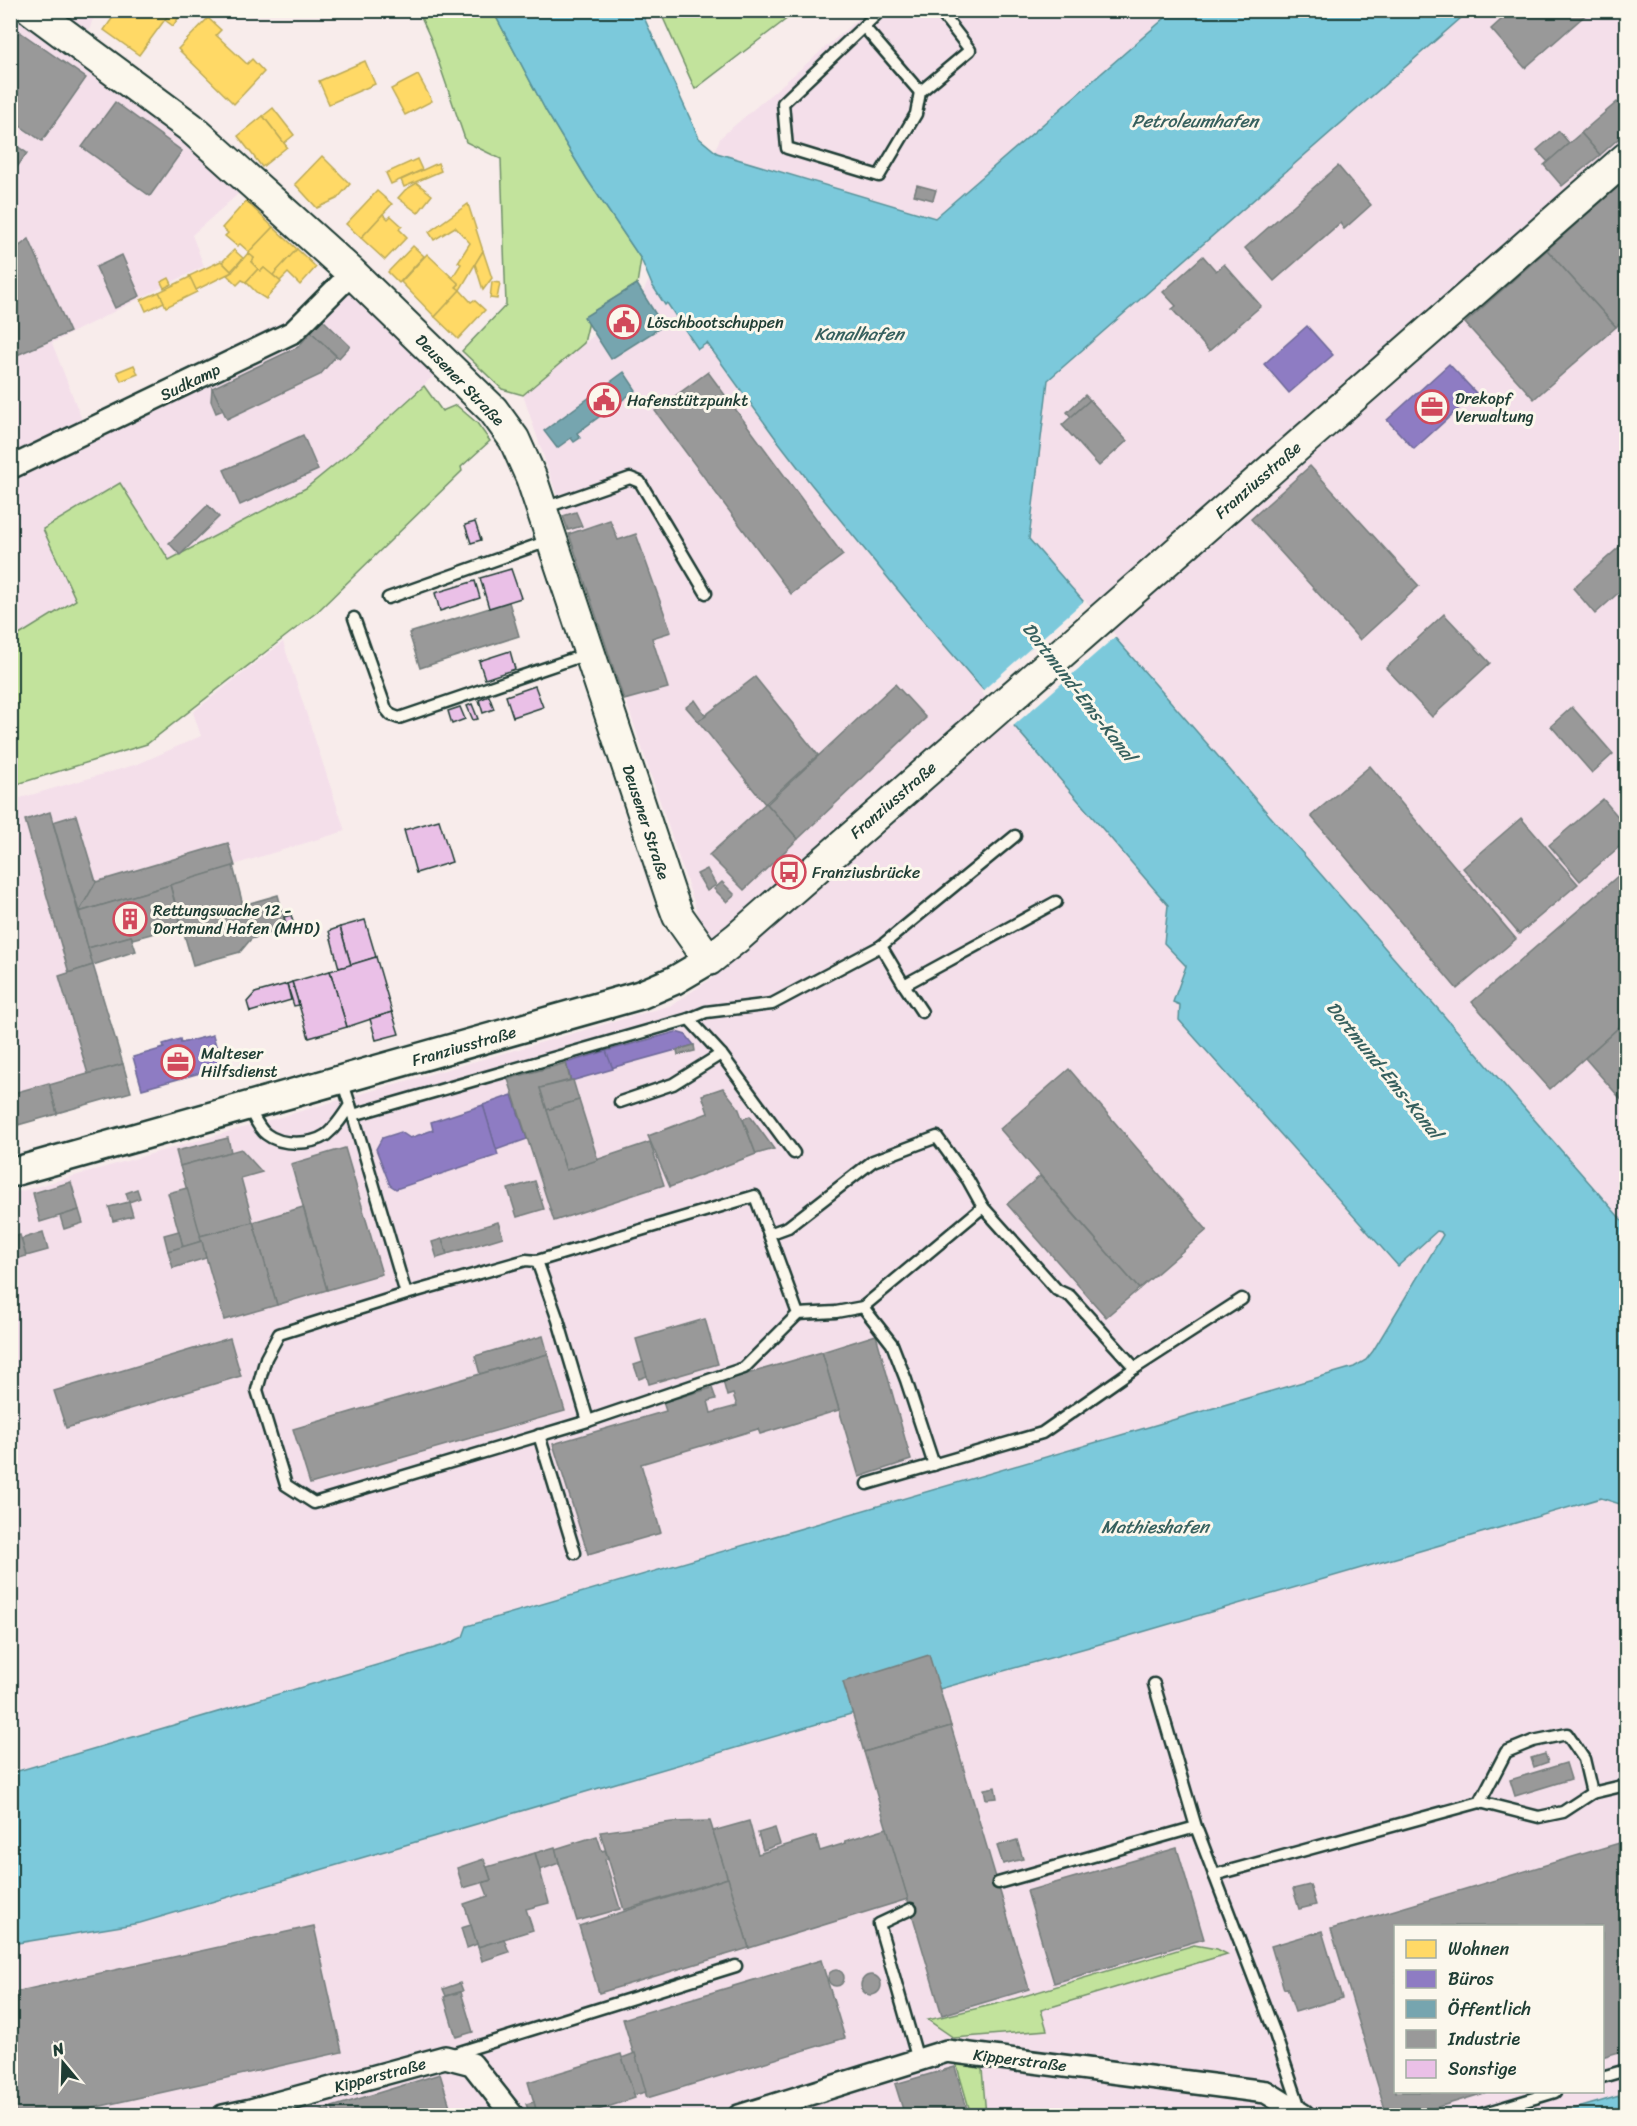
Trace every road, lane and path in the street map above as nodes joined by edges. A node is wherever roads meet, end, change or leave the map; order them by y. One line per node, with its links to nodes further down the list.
1 (32, 10): 7 (main road, Deusener Straße)
2 (881, 10): 4 (lane)
3 (939, 10): 5 (lane)
4 (864, 27): 5 (lane); 5 (lane)
5 (920, 92)
6 (1626, 158): 18 (main road, Franziusstraße)
7 (352, 273): 8 (street, Sudkamp); 9 (main road, Deusener Straße)
8 (10, 468)
9 (541, 509): 10 (main road, Deusener Straße); 11 (lane)
10 (551, 540): 12 (lane); 14 (main road, Deusener Straße)
11 (706, 593)
12 (388, 598)
13 (354, 618): 14 (lane)
14 (590, 653): 18 (main road, Deusener Straße)
15 (1016, 836): 17 (lane)
16 (1056, 902): 19 (lane)
17 (881, 946): 19 (lane); 21 (lane)
18 (708, 960): 23 (street, Franziusstraße)
19 (904, 985): 20 (lane)
20 (922, 1012)
21 (690, 1018): 22 (lane); 26 (lane)
22 (721, 1054): 24 (lane); 27 (lane)
23 (342, 1080): 25 (street, Franziusstraße); 26 (lane)
24 (621, 1102)
25 (248, 1106): 26 (lane); 28 (street, Franziusstraße)
26 (351, 1110): 32 (lane)
27 (794, 1153)
28 (10, 1173)
29 (983, 1206): 30 (lane); 34 (lane); 36 (lane)
30 (769, 1234): 31 (lane); 35 (lane)
31 (537, 1261): 32 (lane); 37 (lane)
32 (406, 1294): 38 (lane)
33 (1242, 1299): 36 (lane)
34 (863, 1307): 35 (lane); 39 (lane)
35 (798, 1314): 37 (lane)
36 (1135, 1368): 39 (lane)
37 (588, 1420): 38 (lane)
38 (539, 1435): 41 (lane)
39 (934, 1465): 40 (lane)
40 (867, 1484)
41 (575, 1553)
42 (1154, 1684): 46 (lane)
43 (1626, 1785): 44 (lane)
44 (1592, 1793): 45 (lane); 45 (lane)
45 (1480, 1802): 47 (lane)
46 (1196, 1827): 47 (lane); 48 (lane)
47 (1214, 1875): 59 (lane)
48 (998, 1884)
49 (911, 1909): 52 (lane)
50 (736, 1966): 51 (lane)
51 (445, 2057): 56 (street, Kipperstraße); 57 (street, Kipperstraße)
52 (918, 2060): 58 (street, Kipperstraße); 59 (street, Kipperstraße)
53 (1626, 2070): 54 (lane)
54 (1604, 2076)
55 (1548, 2093): 60 (lane)
56 (223, 2115)
57 (513, 2115)
58 (739, 2115)
59 (1303, 2115)
60 (1475, 2115)

